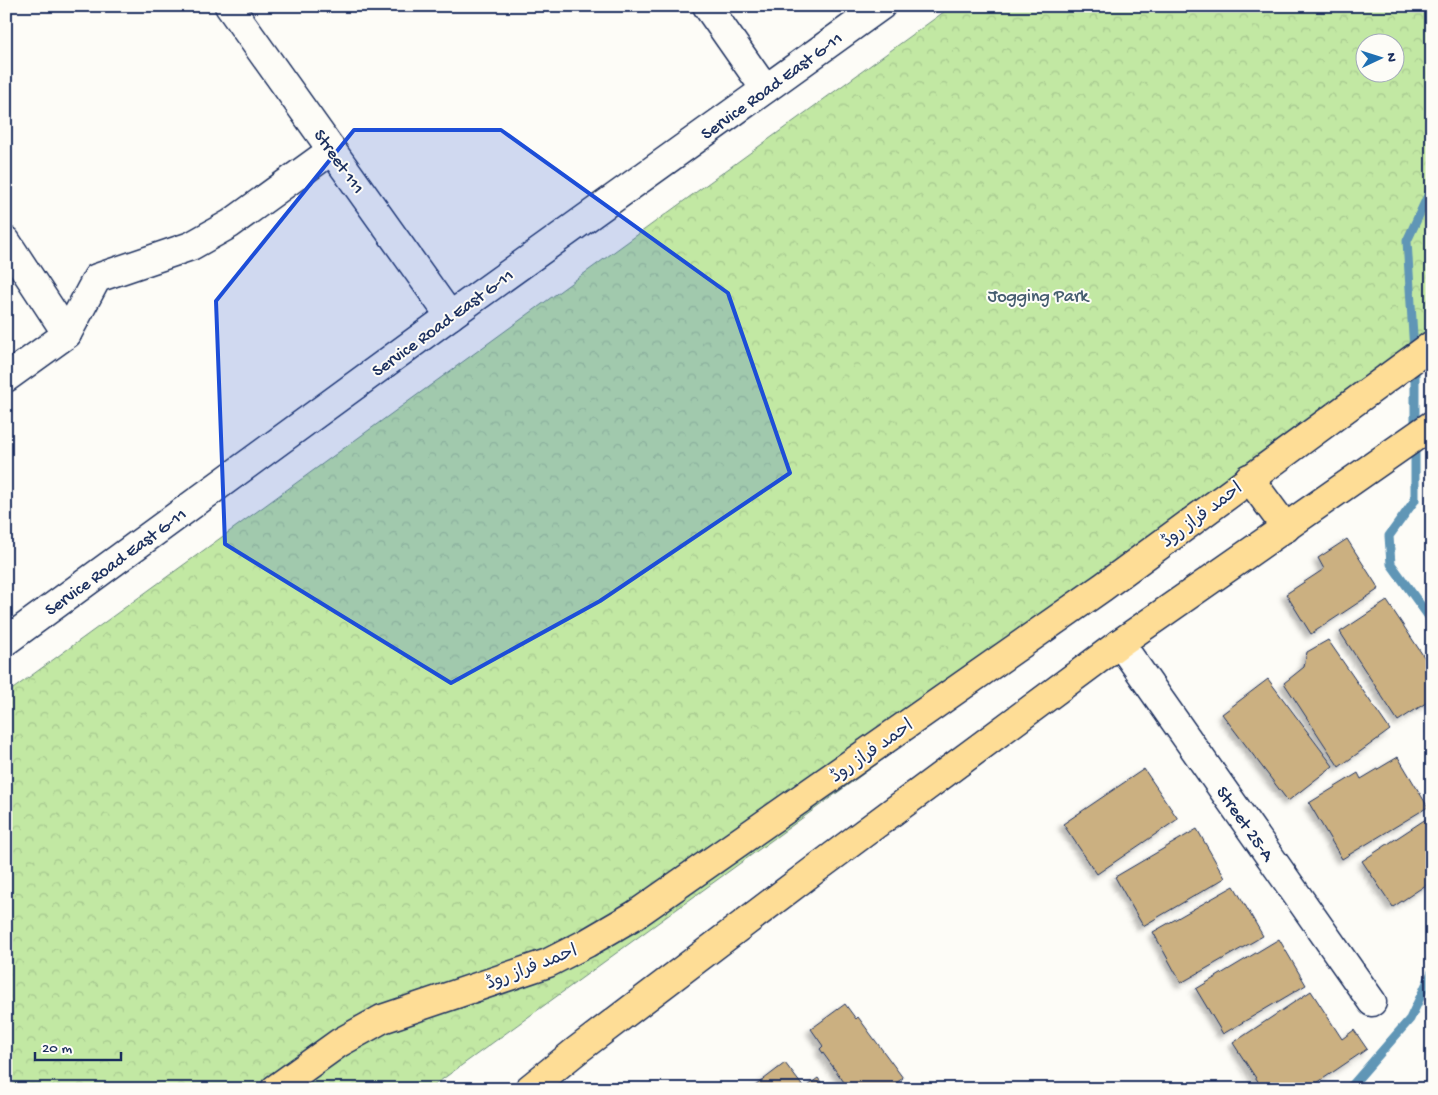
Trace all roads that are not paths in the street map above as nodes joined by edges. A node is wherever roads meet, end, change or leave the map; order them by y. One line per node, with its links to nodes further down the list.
1 (229, 6): 5 (street, Street 111)
2 (707, 6): 4 (street)
3 (881, 6): 4 (street, Service Road East G-11)
4 (765, 89): 7 (street, Service Road East G-11)
5 (332, 150): 7 (street, Street 111); 8 (street)
6 (6, 241): 8 (street)
7 (450, 316): 14 (street, Service Road East G-11)
8 (67, 334): 10 (street)
9 (1432, 345): 12 (main road, احمد فراز روڈ)
10 (6, 378)
11 (1432, 425): 13 (main road)
12 (1249, 478): 13 (main road); 17 (main road, احمد فراز روڈ)
13 (1286, 528): 15 (main road)
14 (6, 641)
15 (1120, 643): 16 (street, Street 25-A); 18 (main road)
16 (1372, 1002)
17 (275, 1089)
18 (529, 1089)

